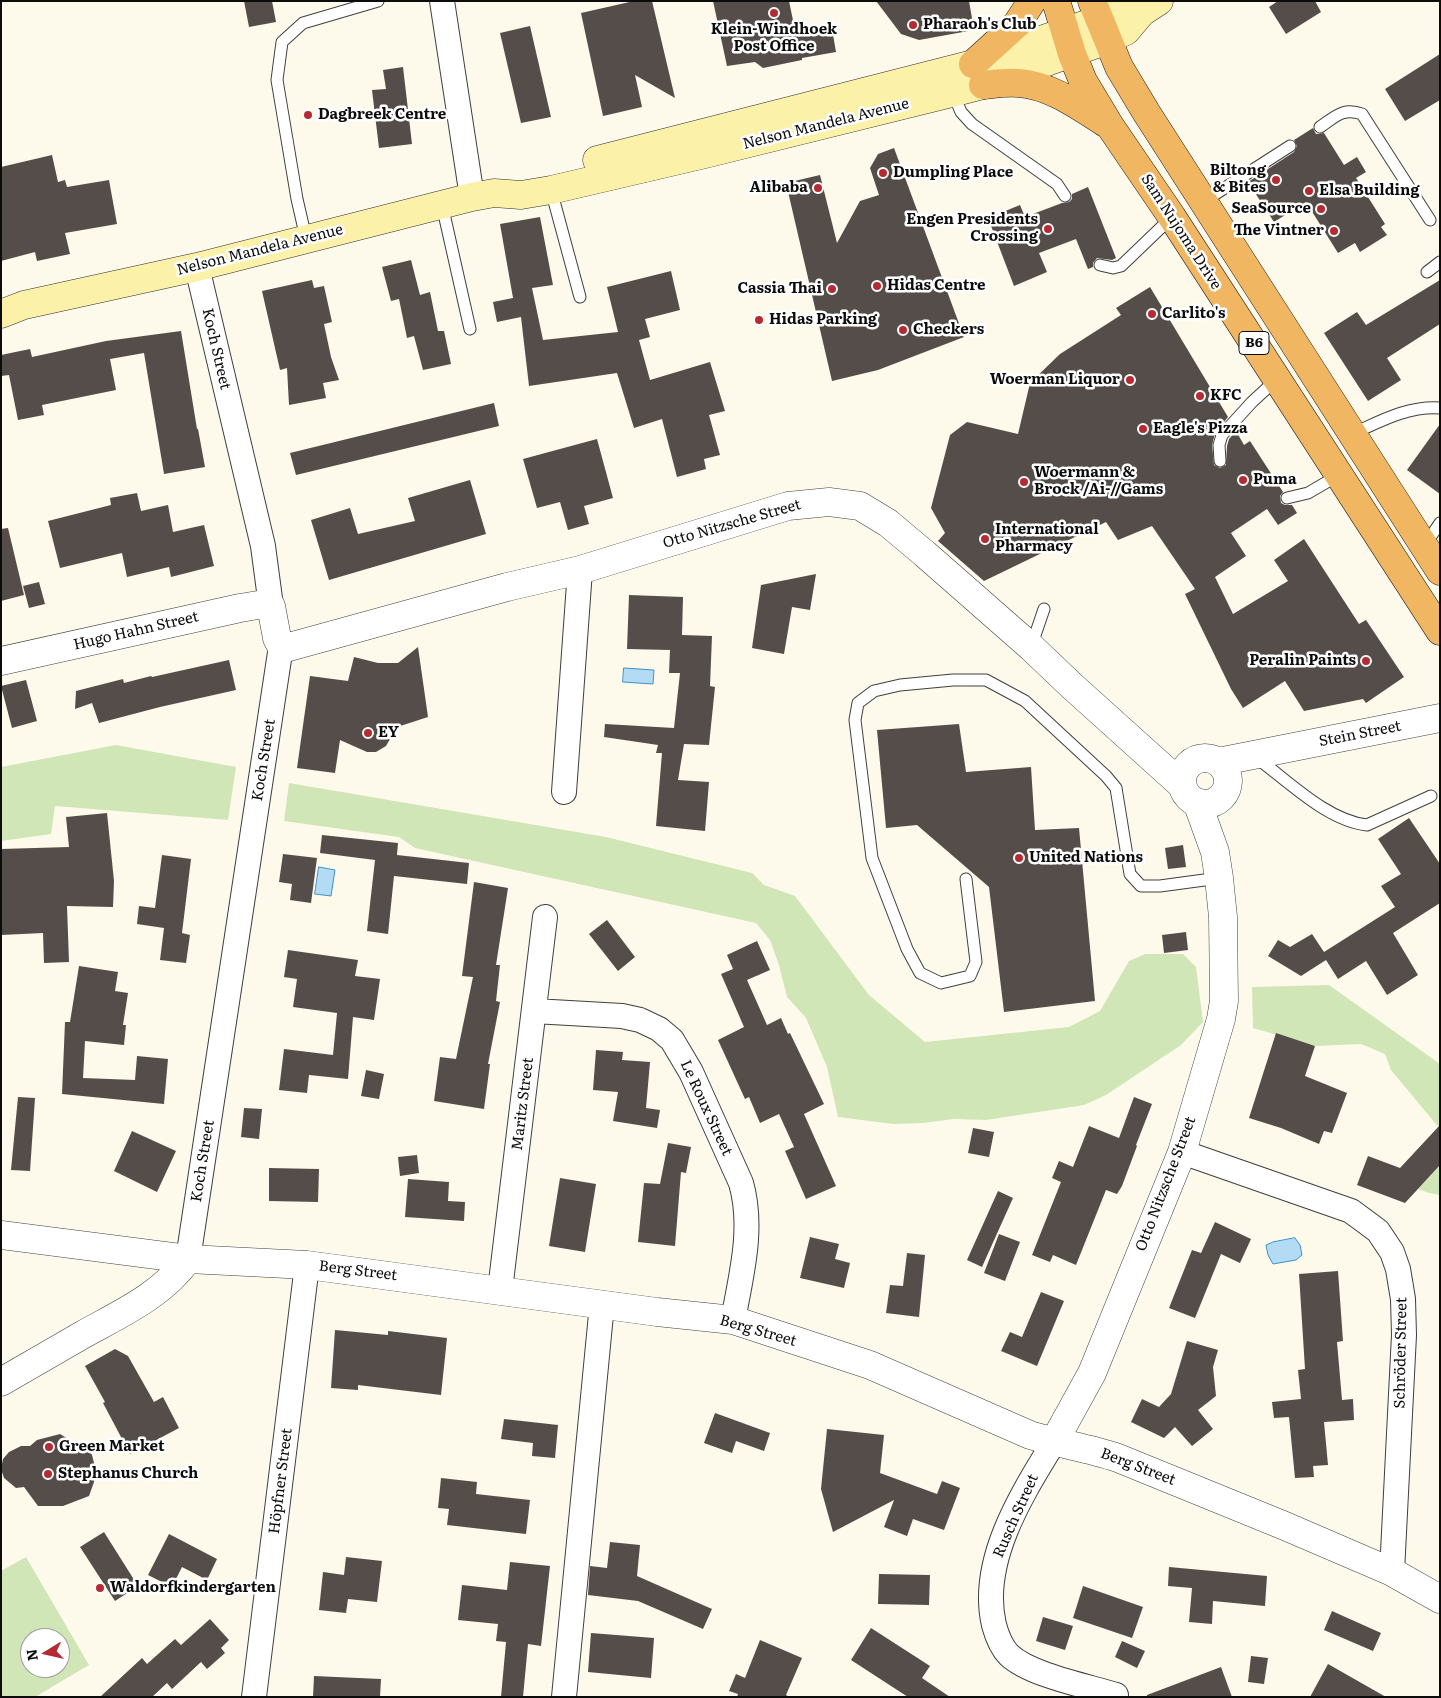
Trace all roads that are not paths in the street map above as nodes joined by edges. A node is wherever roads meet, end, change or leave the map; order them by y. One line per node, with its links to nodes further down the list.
1 (378, 1): 20 (lane)
2 (442, 1): 14 (street)
3 (1032, 1): 8 (highway)
4 (1056, 1): 7 (highway, Sam Nujoma Drive / B6)
5 (1150, 7): 6 (main road, Nelson Mandela Avenue)
6 (1099, 20): 7 (main road, Nelson Mandela Avenue); 16 (highway, B6)
7 (1068, 43): 8 (main road, Nelson Mandela Avenue); 10 (highway, Sam Nujoma Drive / B6)
8 (978, 74): 9 (main road, Nelson Mandela Avenue); 10 (highway); 14 (main road, Nelson Mandela Avenue)
9 (952, 93): 13 (main road, Nelson Mandela Avenue); 15 (lane)
10 (1110, 126): 18 (highway, Sam Nujoma Drive / B6)
11 (1320, 127): 19 (lane)
12 (1290, 146): 16 (lane)
13 (551, 190): 14 (main road, Nelson Mandela Avenue); 25 (lane)
14 (483, 195): 17 (main road, Nelson Mandela Avenue)
15 (1065, 196)
16 (1202, 202): 30 (highway, B6)
17 (442, 205): 20 (main road, Nelson Mandela Avenue); 27 (lane)
18 (1172, 217): 22 (lane); 28 (highway, Sam Nujoma Drive / B6)
19 (1430, 220)
20 (306, 238): 23 (main road, Nelson Mandela Avenue)
21 (1440, 262): 24 (lane)
22 (1100, 265)
23 (197, 267): 26 (main road, Nelson Mandela Avenue); 38 (street, Koch Street)
24 (1427, 272)
25 (580, 297)
26 (9, 308)
27 (470, 329)
28 (1277, 380): 31 (lane); 32 (highway, Sam Nujoma Drive / B6)
29 (1440, 408): 30 (lane)
30 (1351, 434): 35 (highway, B6)
31 (1220, 461)
32 (1339, 474): 33 (lane); 40 (highway, Sam Nujoma Drive / B6)
33 (1288, 498)
34 (1440, 524): 35 (lane)
35 (1424, 546): 37 (highway, B6)
36 (580, 570): 41 (street, Otto Nitzsche Street); 42 (street, Otto Nitzsche Street); 47 (street)
37 (1440, 571)
38 (271, 606): 41 (street, Koch Street); 43 (street, Hugo Hahn Street)
39 (1044, 609): 42 (lane)
40 (1440, 630)
41 (281, 646): 55 (street, Koch Street)
42 (1031, 647): 46 (street, Otto Nitzsche Street)
43 (1, 661)
44 (1440, 718): 45 (street, Stein Street)
45 (1270, 756): 46 (street, Stein Street); 46 (street, Stein Street); 48 (lane)
46 (1203, 788): 49 (street, Otto Nitzsche Street)
47 (564, 792)
48 (1430, 796)
49 (1217, 865): 50 (lane); 53 (street, Otto Nitzsche Street)
50 (966, 879)
51 (545, 918): 52 (street, Maritz Street)
52 (534, 1011): 57 (street, Maritz Street); 59 (street, Le Roux Street)
53 (1182, 1152): 61 (street, Otto Nitzsche Street); 62 (street, Schröder Street)
54 (1, 1235): 55 (street, Berg Street)
55 (188, 1259): 56 (street, Berg Street); 60 (street)
56 (308, 1265): 57 (street, Berg Street); 65 (street, Höpfner Street)
57 (500, 1290): 58 (street, Berg Street)
58 (602, 1304): 59 (street, Berg Street); 66 (street)
59 (733, 1320): 61 (street, Berg Street)
60 (1, 1382)
61 (1054, 1442): 62 (street, Berg Street); 64 (street, Rusch Street)
62 (1392, 1572): 63 (street, Berg Street)
63 (1440, 1599)
64 (1116, 1695)
65 (254, 1697)
66 (564, 1697)

